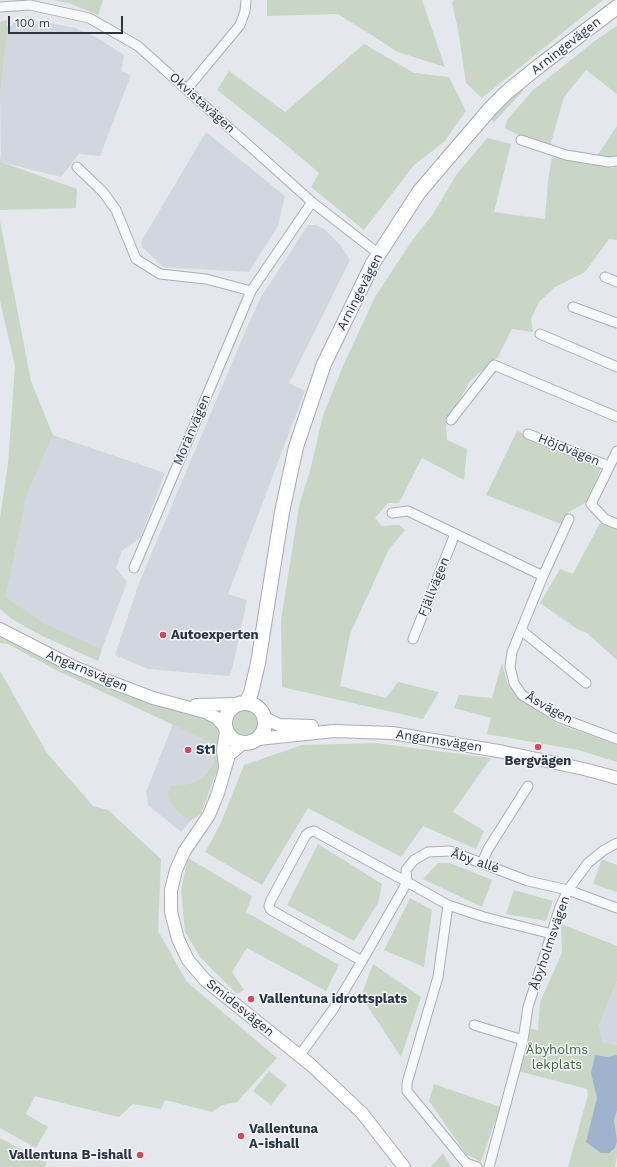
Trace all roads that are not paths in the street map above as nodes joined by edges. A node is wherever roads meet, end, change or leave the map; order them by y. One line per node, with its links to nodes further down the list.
1 (246, 0): 4 (street)
2 (0, 7): 4 (street, Okvistavägen)
3 (617, 7): 9 (main road, Arningevägen)
4 (187, 89): 8 (street, Okvistavägen)
5 (521, 140): 6 (street)
6 (617, 161)
7 (77, 167): 12 (street)
8 (312, 202): 9 (street, Okvistavägen); 12 (street, Moränvägen)
9 (378, 254): 33 (main road, Arningevägen)
10 (605, 277): 11 (street)
11 (617, 282)
12 (251, 291): 28 (street, Moränvägen)
13 (573, 307): 14 (street)
14 (617, 323)
15 (540, 334): 16 (street)
16 (617, 367)
17 (537, 383): 18 (street); 19 (street); 20 (street)
18 (609, 408)
19 (617, 418)
20 (451, 420)
21 (528, 434): 23 (street, Höjdvägen)
22 (617, 451): 23 (street, Höjdvägen)
23 (609, 466): 26 (street, Höjdvägen)
24 (392, 513): 27 (street)
25 (570, 518): 29 (street, Åsvägen)
26 (617, 524)
27 (455, 534): 29 (street); 32 (street, Fjällvägen)
28 (134, 568)
29 (543, 576): 31 (street, Åsvägen)
30 (0, 629): 36 (main road, Angarnsvägen)
31 (520, 630): 34 (street); 40 (street, Åsvägen)
32 (413, 639)
33 (258, 663): 35 (main road, Arningevägen); 37 (main road, Arningevägen)
34 (586, 683)
35 (242, 703): 36 (main road, Angarnsvägen); 37 (main road); 38 (main road)
36 (177, 704): 38 (main road, Angarnsvägen)
37 (264, 716): 39 (main road); 43 (main road, Angarnsvägen)
38 (226, 729): 41 (main road); 42 (main road, Smidesvägen)
39 (258, 739): 41 (main road); 44 (main road, Angarnsvägen)
40 (617, 739)
41 (242, 744): 42 (main road, Smidesvägen)
42 (225, 768): 56 (main road, Smidesvägen)
43 (617, 771)
44 (617, 778)
45 (528, 786): 47 (street)
46 (617, 843): 49 (street, Åbyholmsvägen)
47 (482, 863): 48 (street, Åby allé); 49 (street, Åby allé)
48 (407, 882): 50 (street); 53 (street); 53 (street)
49 (568, 890): 51 (street, Åby allé); 52 (street, Åbyholmsvägen)
50 (448, 905): 52 (street); 58 (street)
51 (617, 908)
52 (552, 934): 55 (street, Åbyholmsvägen)
53 (362, 961): 56 (street)
54 (474, 1025): 55 (street)
55 (523, 1040): 59 (street, Åbyholmsvägen)
56 (300, 1055): 57 (main road, Smidesvägen)
57 (404, 1167)
58 (477, 1167)
59 (489, 1167)

